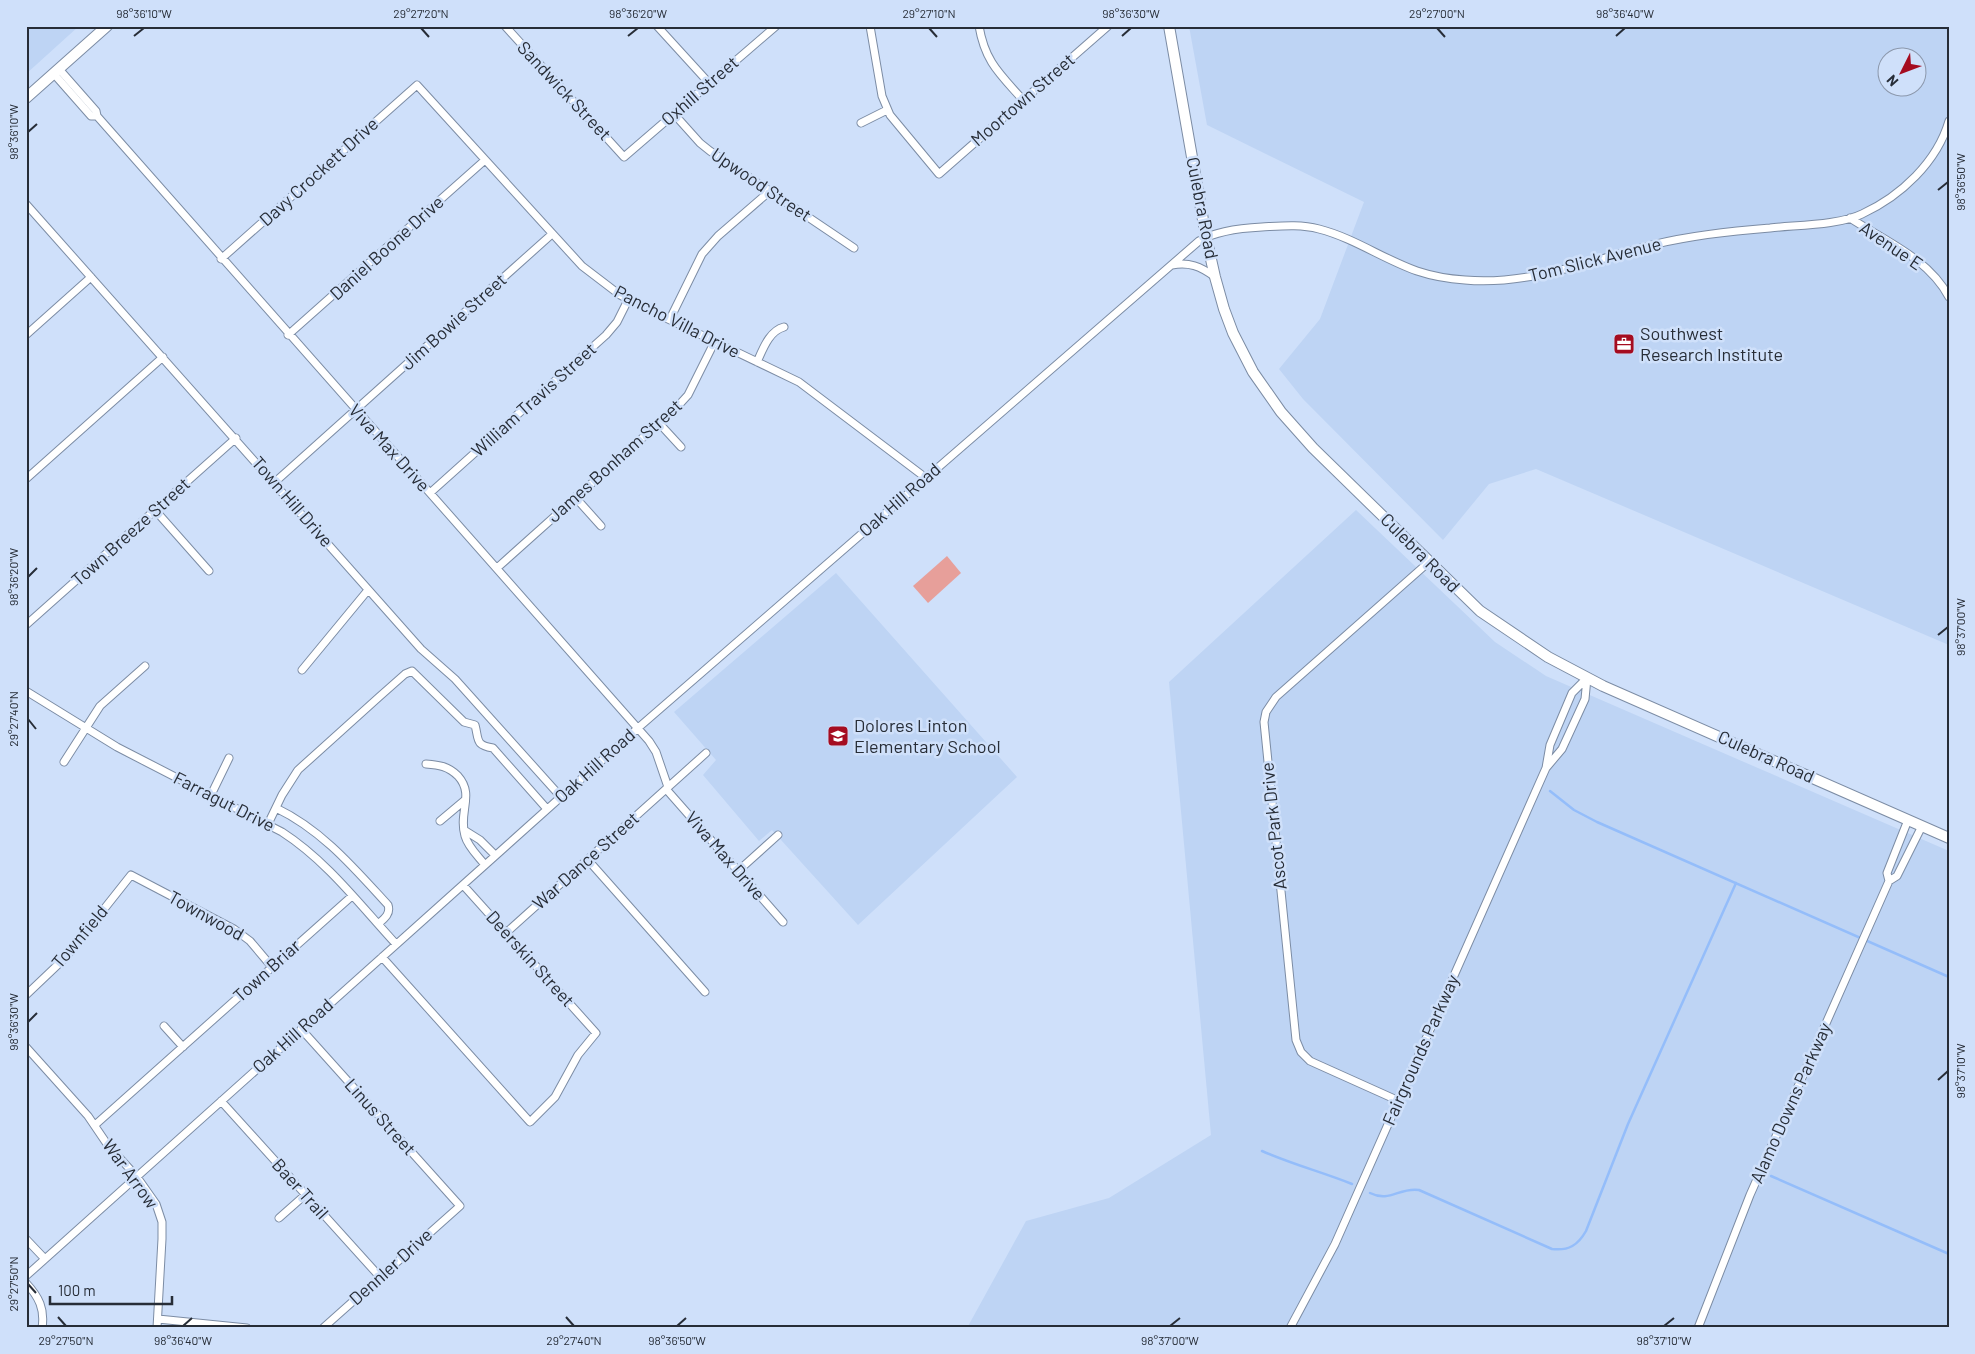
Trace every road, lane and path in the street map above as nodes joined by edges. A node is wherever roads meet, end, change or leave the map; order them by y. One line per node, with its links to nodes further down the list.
1 (107, 26): 9 (main road)
2 (505, 26): 18 (street, Sandwick Street)
3 (658, 26): 10 (street)
4 (776, 26): 10 (street, Oxhill Street)
5 (870, 26): 14 (street)
6 (979, 26): 13 (street)
7 (1169, 26): 24 (main road, Culebra Road)
8 (1103, 28): 13 (street, Moortown Street)
9 (56, 71): 12 (main road); 26 (street, Viva Max Drive)
10 (709, 83): 15 (street, Oxhill Street)
11 (417, 85): 19 (street, Pancho Villa Drive); 26 (street, Davy Crockett Drive)
12 (26, 98)
13 (1023, 100): 14 (street, Moortown Street)
14 (887, 110): 17 (street)
15 (674, 114): 18 (street, Oxhill Street); 20 (street, Upwood Street)
16 (1949, 121): 22 (street, Tom Slick Avenue)
17 (861, 123)
18 (624, 157)
19 (486, 160): 23 (street, Pancho Villa Drive); 35 (street, Daniel Boone Drive)
20 (770, 191): 25 (street, Upwood Street); 32 (street)
21 (26, 204): 28 (street, Town Hill Drive)
22 (1850, 218): 24 (street, Tom Slick Avenue); 30 (street, Avenue E)
23 (552, 234): 31 (street, Pancho Villa Drive); 39 (street, Jim Bowie Street)
24 (1206, 237): 27 (street, Oak Hill Road); 29 (main road, Culebra Road)
25 (854, 248)
26 (221, 259): 35 (street, Viva Max Drive)
27 (1171, 265): 29 (street); 43 (street, Oak Hill Road)
28 (91, 277): 34 (street); 37 (street, Town Hill Drive)
29 (1215, 277): 50 (main road, Culebra Road)
30 (1949, 297)
31 (628, 300): 32 (street, Pancho Villa Drive); 46 (street, William Travis Street)
32 (670, 319): 36 (street, Pancho Villa Drive)
33 (784, 327): 38 (street)
34 (26, 335)
35 (288, 335): 39 (street, Viva Max Drive)
36 (714, 341): 38 (street, Pancho Villa Drive); 40 (street, James Bonham Street)
37 (163, 357): 41 (street, Town Hill Drive); 44 (street)
38 (757, 362): 43 (street, Pancho Villa Drive)
39 (355, 410): 45 (street, Jim Bowie Street); 46 (street, Viva Max Drive)
40 (658, 422): 42 (street); 47 (street, James Bonham Street)
41 (236, 438): 45 (street, Town Hill Drive); 48 (street, Town Breeze Street)
42 (681, 447)
43 (926, 478): 60 (street, Oak Hill Road)
44 (26, 479)
45 (275, 482): 53 (street, Town Hill Drive)
46 (430, 493): 51 (street, Viva Max Drive)
47 (575, 497): 49 (street); 51 (street, James Bonham Street)
48 (155, 510): 52 (street); 54 (street, Town Breeze Street)
49 (600, 526)
50 (1430, 561): 57 (main road, Culebra Road); 100 (street, Ascot Park Drive)
51 (496, 568): 60 (street, Viva Max Drive)
52 (209, 571)
53 (368, 590): 56 (street); 68 (street, Town Hill Drive)
54 (26, 625)
55 (145, 666): 59 (street)
56 (302, 670)
57 (1587, 678): 65 (street, Fairgrounds Parkway); 65 (street, Fairgrounds Parkway); 72 (main road, Culebra Road)
58 (26, 691): 59 (street, Farragut Drive)
59 (84, 728): 63 (street); 67 (street, Farragut Drive)
60 (638, 728): 66 (street, Viva Max Drive); 68 (street, Oak Hill Road)
61 (706, 753): 66 (street, War Dance Street)
62 (229, 758): 67 (street)
63 (64, 762)
64 (426, 764): 69 (street)
65 (1546, 768): 100 (street, Fairgrounds Parkway)
66 (667, 788): 80 (street, War Dance Street); 82 (street, Viva Max Drive)
67 (210, 794): 74 (street, Farragut Drive)
68 (561, 797): 71 (street, Oak Hill Road)
69 (466, 800): 73 (street); 76 (street)
70 (276, 808): 71 (street); 74 (street); 88 (street)
71 (547, 809): 79 (street, Oak Hill Road)
72 (1908, 820): 75 (main road, Culebra Road); 84 (street, Alamo Downs Parkway)
73 (440, 821)
74 (268, 824): 86 (street, Farragut Drive)
75 (1922, 826): 78 (main road, Culebra Road); 84 (street, Alamo Downs Parkway)
76 (464, 830): 79 (street); 81 (street)
77 (778, 835): 82 (street)
78 (1949, 838)
79 (495, 855): 81 (street, Oak Hill Road)
80 (588, 860): 89 (street, War Dance Street); 93 (street)
81 (485, 865): 85 (street, Oak Hill Road)
82 (738, 871): 87 (street, Viva Max Drive)
83 (131, 875): 92 (street, Townwood); 94 (street, Townfield)
84 (1889, 880): 117 (street, Alamo Downs Parkway)
85 (463, 884): 89 (street, Deerskin Street); 90 (street, Oak Hill Road)
86 (352, 896): 88 (street, Farragut Drive); 92 (street, Town Briar)
87 (784, 922)
88 (378, 924): 90 (street, Farragut Drive)
89 (507, 932): 91 (street, Deerskin Street)
90 (396, 944): 91 (street, Oak Hill Road)
91 (382, 957): 96 (street, Oak Hill Road)
92 (272, 966): 98 (street, Town Briar)
93 (705, 992)
94 (26, 995)
95 (164, 1026): 98 (street)
96 (301, 1029): 99 (street, Oak Hill Road); 104 (street, Linus Street)
97 (26, 1047): 101 (street, War Arrow)
98 (183, 1047): 101 (street, Town Briar)
99 (220, 1101): 102 (street, Oak Hill Road); 103 (street, Baer Trail)
100 (1399, 1101): 116 (street, Fairgrounds Parkway)
101 (95, 1125): 102 (street, War Arrow)
102 (137, 1177): 107 (street, Oak Hill Road); 111 (street, War Arrow)
103 (305, 1195): 105 (street); 109 (street, Baer Trail)
104 (460, 1206): 109 (street, Dennler Drive)
105 (279, 1218)
106 (26, 1239): 107 (street)
107 (45, 1260): 108 (street, Oak Hill Road)
108 (26, 1276)
109 (380, 1277): 115 (street, Dennler Drive)
110 (26, 1283): 112 (street)
111 (158, 1319): 113 (street, War Arrow); 114 (street)
112 (42, 1328)
113 (157, 1328)
114 (247, 1328)
115 (322, 1328)
116 (1290, 1328)
117 (1698, 1328)

